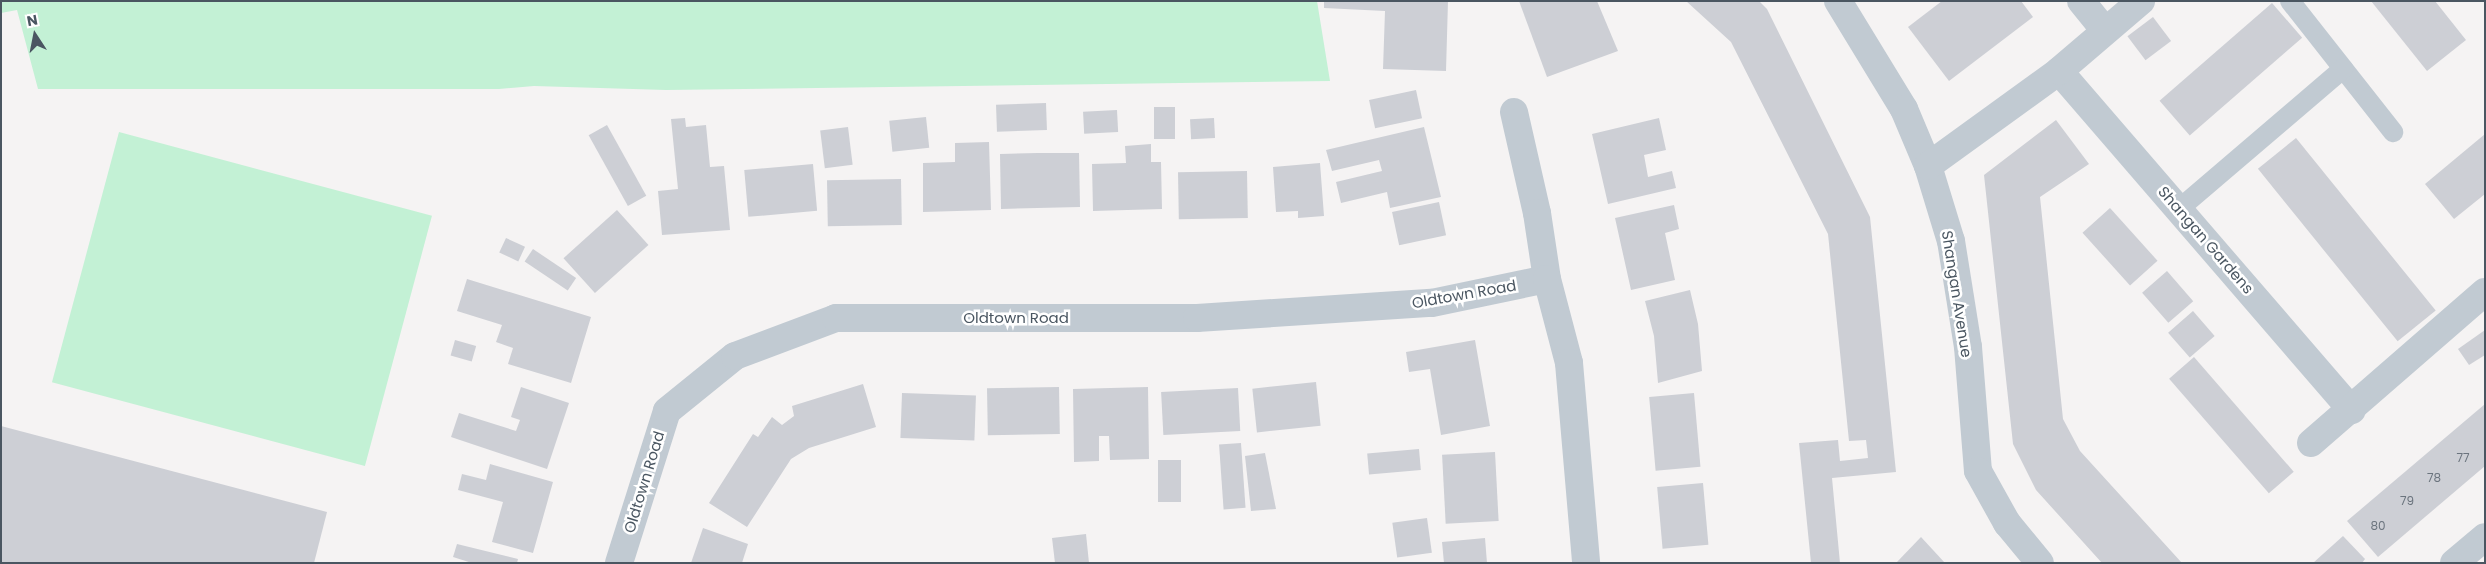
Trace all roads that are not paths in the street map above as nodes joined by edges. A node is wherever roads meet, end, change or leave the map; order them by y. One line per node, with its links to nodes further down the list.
1 (1838, 1): 10 (street, Shangan Avenue)
2 (2081, 1): 5 (street)
3 (2141, 1): 5 (street)
4 (2290, 1): 6 (lane)
5 (2105, 31): 7 (street)
6 (2343, 69): 9 (lane); 11 (lane)
7 (2059, 70): 10 (street); 11 (street, Shangan Gardens)
8 (1514, 112): 12 (street)
9 (2393, 132)
10 (1928, 166): 19 (street, Shangan Avenue)
11 (2179, 209): 14 (street, Shangan Gardens)
12 (1547, 279): 17 (street, Oldtown Road); 18 (street)
13 (2485, 292): 14 (street)
14 (2352, 410): 15 (street)
15 (2311, 442)
16 (2485, 537): 20 (street)
17 (620, 563)
18 (1586, 563)
19 (2040, 563)
20 (2454, 563)

